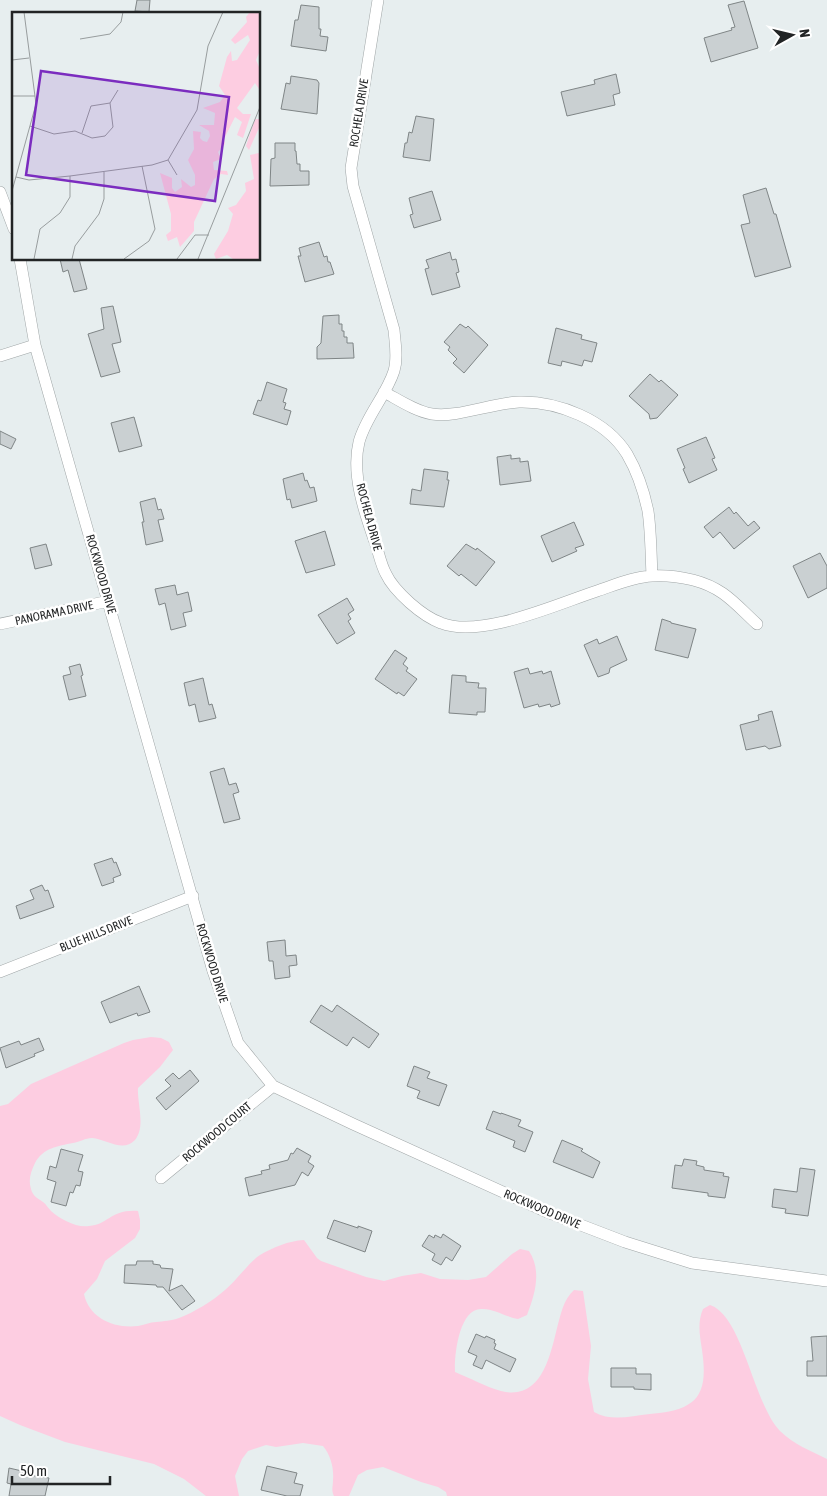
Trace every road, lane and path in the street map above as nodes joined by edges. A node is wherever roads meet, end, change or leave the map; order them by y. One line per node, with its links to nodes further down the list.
1 (378, 0): 7 (street, ROCHELA DRIVE)
2 (0, 192): 3 (street)
3 (12, 224)
4 (20, 260): 5 (street, ROCKWOOD DRIVE)
5 (35, 345): 6 (street); 9 (street, ROCKWOOD DRIVE)
6 (0, 356)
7 (384, 392): 8 (street); 8 (street, ROCHELA DRIVE)
8 (652, 576): 11 (street, ROCHELA DRIVE)
9 (109, 601): 10 (street, PANORAMA DRIVE); 12 (street, ROCKWOOD DRIVE)
10 (0, 624)
11 (757, 624)
12 (193, 896): 13 (street, BLUE HILLS DRIVE); 14 (street, ROCKWOOD DRIVE)
13 (0, 972)
14 (273, 1086): 15 (street, ROCKWOOD COURT); 16 (street, ROCKWOOD DRIVE)
15 (161, 1178)
16 (827, 1282)

